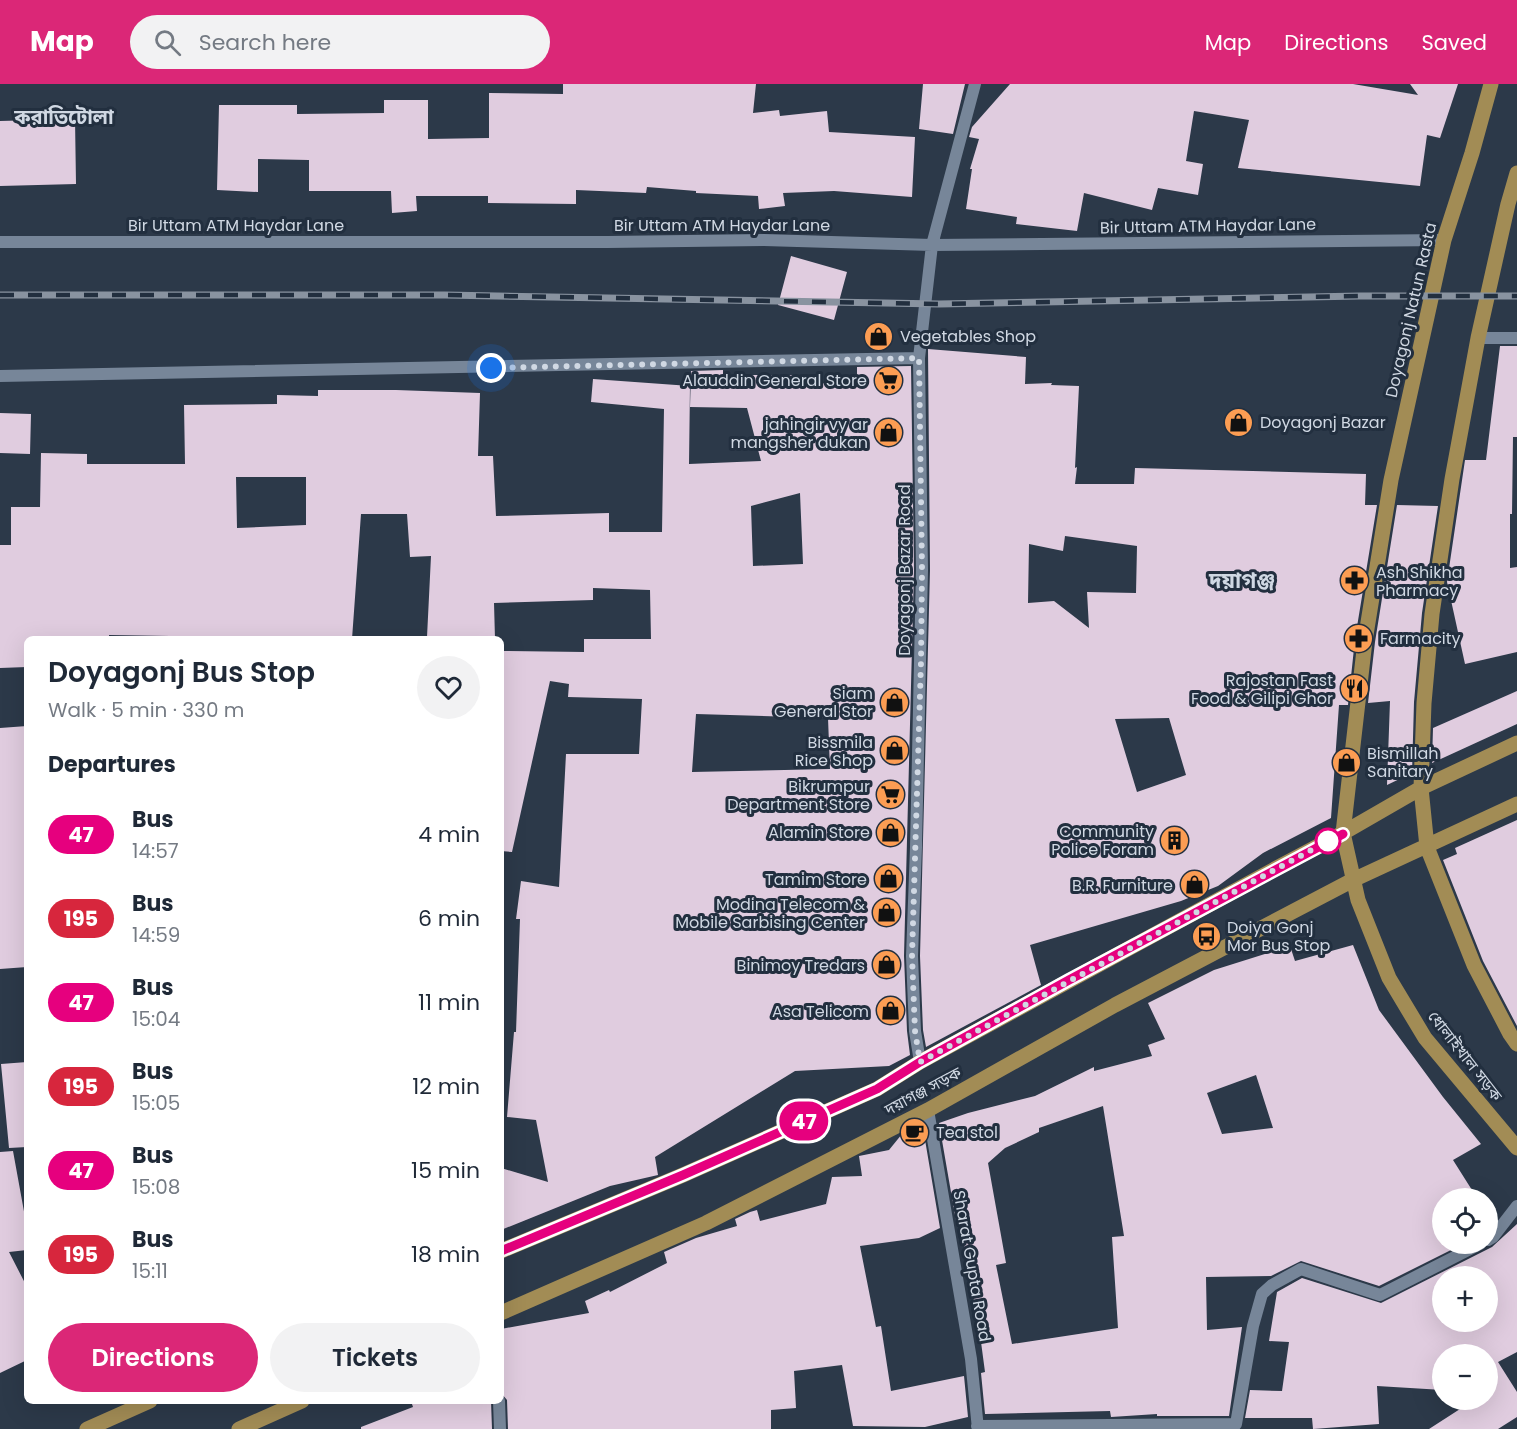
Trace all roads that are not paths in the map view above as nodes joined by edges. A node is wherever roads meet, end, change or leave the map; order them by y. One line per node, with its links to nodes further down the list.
1 (975, 84): 6 (street, Doyagonj Bazar Road)
2 (1491, 84): 4 (main road, Doyagonj Natun Rasta)
3 (1517, 172): 7 (main road)
4 (1443, 240): 6 (street, Bir Uttam ATM Haydar Lane); 14 (main road, Doyagonj Natun Rasta)
5 (0, 242): 6 (street, Bir Uttam ATM Haydar Lane)
6 (932, 244): 9 (street, Doyagonj Bazar Road)
7 (1478, 338): 8 (street); 12 (main road)
8 (1517, 338)
9 (919, 358): 10 (street); 18 (street, Doyagonj Bazar Road)
10 (0, 376)
11 (1517, 743): 12 (main road, দয়াগঞ্জ সড়ক)
12 (1421, 788): 14 (main road, দয়াগঞ্জ সড়ক); 15 (main road)
13 (1517, 804): 15 (main road, দয়াগঞ্জ সড়ক)
14 (1343, 834): 16 (main road, Doyagonj Natun Rasta); 18 (main road, দয়াগঞ্জ সড়ক)
15 (1426, 847): 16 (main road, দয়াগঞ্জ সড়ক); 17 (main road)
16 (1353, 880): 19 (main road, দয়াগঞ্জ সড়ক); 20 (main road, ধোলাইখাল সড়ক)
17 (1517, 1044)
18 (920, 1062): 23 (main road, দয়াগঞ্জ সড়ক)
19 (928, 1110): 25 (main road, দয়াগঞ্জ সড়ক); 30 (street, Sharat Gupta Road)
20 (1517, 1148)
21 (1517, 1206): 22 (street)
22 (1498, 1231)
23 (504, 1250)
24 (1460, 1254): 29 (street)
25 (504, 1312)
26 (143, 1404): 31 (main road)
27 (295, 1404): 32 (main road)
28 (499, 1404): 33 (street)
29 (1227, 1427): 30 (street)
30 (977, 1428)
31 (87, 1429)
32 (239, 1429)
33 (500, 1429)

